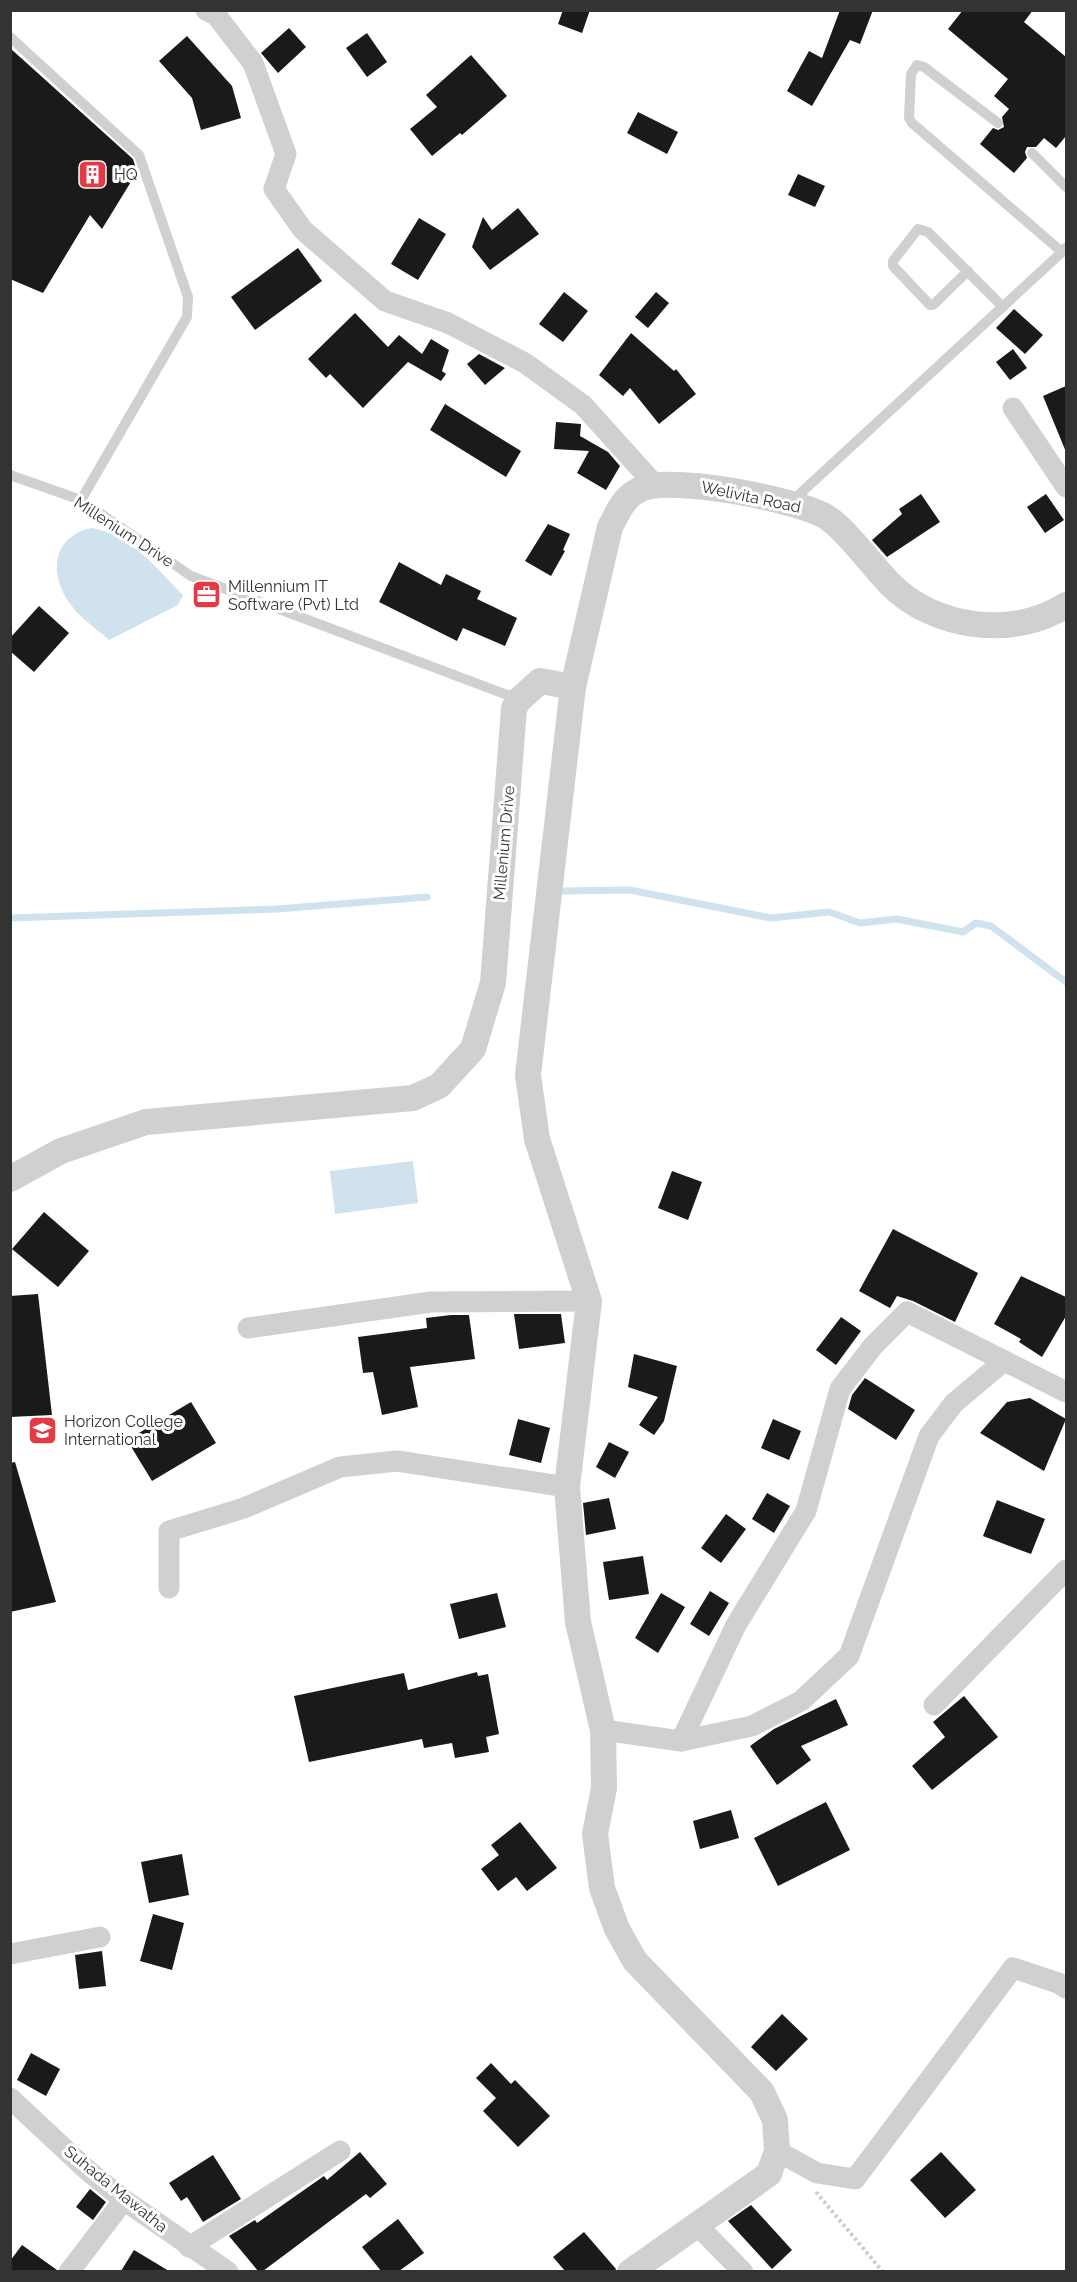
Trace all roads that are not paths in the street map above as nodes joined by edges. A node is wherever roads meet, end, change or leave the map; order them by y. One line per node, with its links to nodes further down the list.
1 (206, 10): 11 (street)
2 (10, 37): 13 (lane)
3 (998, 123): 6 (lane)
4 (1032, 153): 5 (lane)
5 (1066, 187)
6 (1064, 249): 8 (lane)
7 (968, 271): 7 (lane); 8 (lane)
8 (1003, 307): 14 (lane)
9 (1013, 408): 12 (street)
10 (10, 475): 13 (lane, Millenium Drive)
11 (656, 486): 14 (street, Welivita Road); 16 (street, Welivita Road)
12 (1066, 487)
13 (81, 501): 17 (lane, Millenium Drive)
14 (791, 502): 15 (street, Welivita Road)
15 (1066, 604)
16 (573, 687): 17 (street); 19 (street, Welivita Road)
17 (519, 700): 18 (street, Millenium Drive)
18 (10, 1179)
19 (589, 1301): 20 (street); 23 (street)
20 (248, 1328)
21 (1003, 1362): 22 (street); 28 (street); 28 (street)
22 (1066, 1392)
23 (567, 1487): 25 (street); 27 (street)
24 (1066, 1570): 26 (street)
25 (169, 1588)
26 (934, 1705)
27 (603, 1730): 28 (street); 34 (street)
28 (681, 1741)
29 (100, 1937): 30 (street)
30 (10, 1954)
31 (1066, 1988): 34 (street)
32 (10, 2098): 35 (street, Suhada Mawatha)
33 (340, 2151): 37 (street)
34 (777, 2151): 36 (street)
35 (124, 2200): 37 (street, Suhada Mawatha); 39 (street)
36 (697, 2224): 40 (street); 41 (street)
37 (189, 2247): 38 (street, Suhada Mawatha)
38 (225, 2270)
39 (69, 2271)
40 (630, 2271)
41 (743, 2271)

